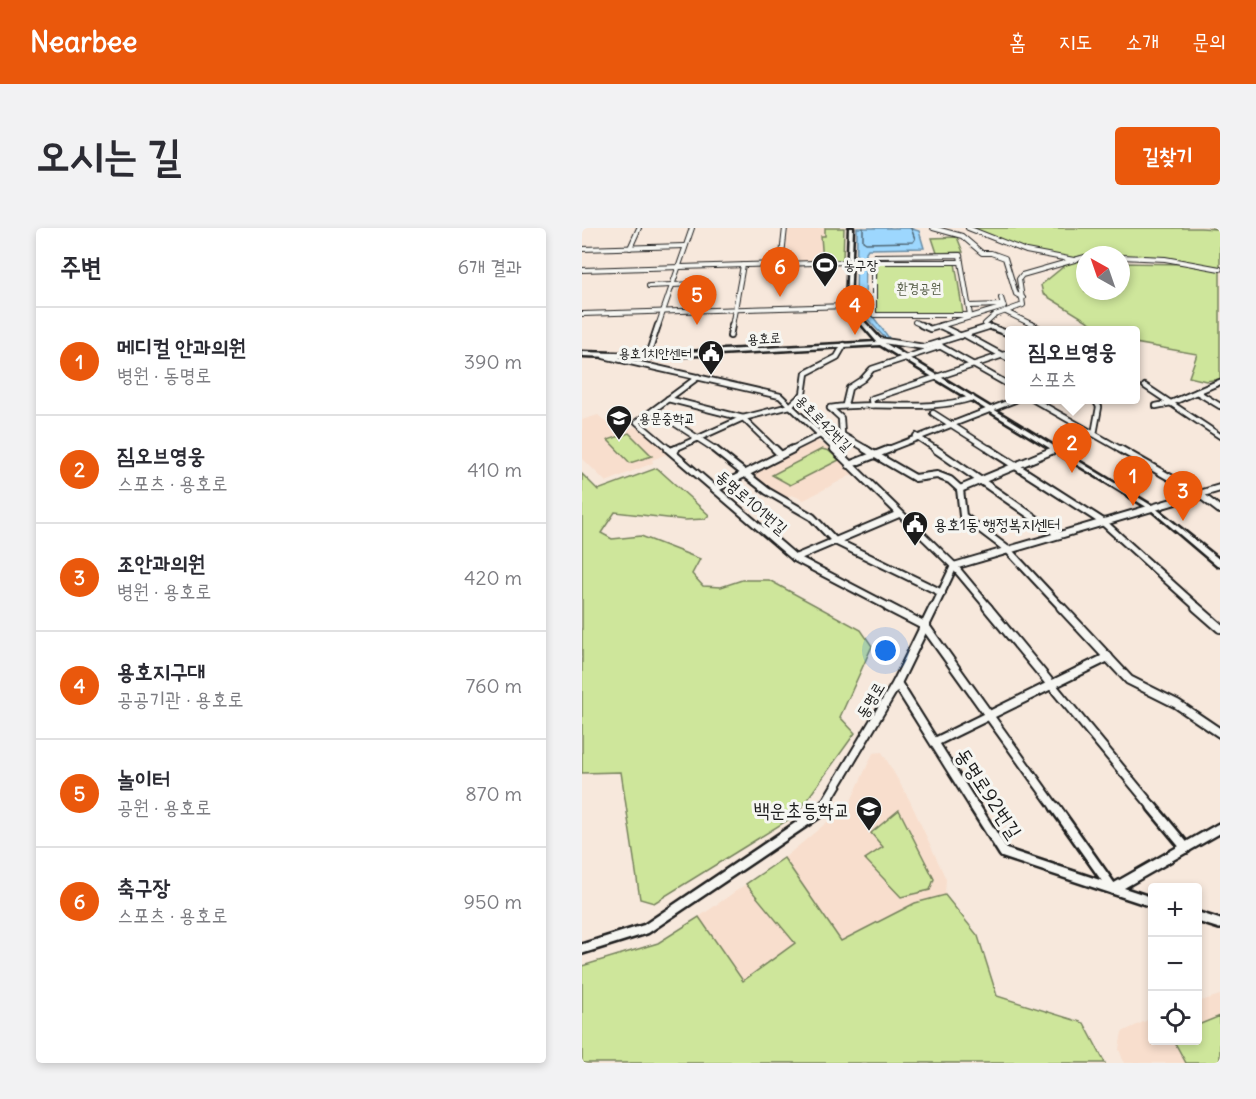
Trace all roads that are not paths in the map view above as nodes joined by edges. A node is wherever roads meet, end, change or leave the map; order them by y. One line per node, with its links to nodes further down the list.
1 (639, 228): 8 (street)
2 (692, 228): 7 (street)
3 (784, 228): 17 (street)
4 (851, 228): 13 (main road)
5 (933, 228): 26 (street)
6 (968, 228): 12 (street)
7 (685, 246): 8 (street); 19 (street)
8 (630, 248): 9 (street)
9 (582, 249)
10 (913, 256): 14 (street); 15 (street); 16 (street)
11 (1130, 257): 20 (street)
12 (1074, 260): 26 (street)
13 (850, 262): 17 (street); 28 (main road)
14 (874, 262): 15 (street); 34 (street)
15 (914, 262): 16 (street)
16 (961, 262): 29 (street)
17 (781, 264): 18 (street)
18 (742, 265): 19 (street); 30 (street)
19 (678, 267): 21 (street); 23 (street)
20 (1220, 268)
21 (582, 270)
22 (695, 284): 23 (street)
23 (672, 285): 24 (street); 31 (street)
24 (649, 286)
25 (1001, 298): 27 (street)
26 (1023, 298): 32 (street)
27 (1003, 305): 29 (street); 34 (street)
28 (848, 306): 30 (street); 39 (main road)
29 (969, 306): 34 (street)
30 (734, 309): 31 (street); 43 (street)
31 (663, 311): 33 (street); 50 (street)
32 (1005, 312): 36 (street); 38 (street)
33 (582, 314)
34 (970, 316): 37 (street)
35 (915, 321): 40 (street)
36 (988, 325): 41 (street); 44 (street)
37 (940, 326): 40 (street); 44 (street)
38 (1035, 326)
39 (866, 327): 45 (main road); 46 (main road)
40 (930, 329): 42 (street)
41 (1005, 332)
42 (919, 333)
43 (730, 336)
44 (963, 336): 48 (street); 52 (street)
45 (851, 341): 46 (main road, 용호로); 47 (main road, 용호로)
46 (880, 341): 47 (main road, 용호로); 48 (street); 54 (main road)
47 (844, 343): 50 (main road, 용호로); 55 (main road, 용호로); 71 (street)
48 (939, 345): 54 (street); 56 (street)
49 (582, 352): 51 (main road, 용호로); 53 (main road, 용호로)
50 (649, 352): 51 (main road, 용호로)
51 (629, 353): 55 (street, 용호로42번길)
52 (1003, 355): 56 (street)
53 (604, 356): 55 (main road, 용호로); 55 (street)
54 (907, 358): 57 (main road); 69 (street)
55 (639, 360): 58 (street, 용호로42번길)
56 (973, 365): 57 (street); 60 (street)
57 (937, 376): 63 (main road); 70 (street)
58 (698, 377): 64 (street, 동명로101번길); 71 (street, 용호로42번길)
59 (1220, 382): 62 (street)
60 (1005, 383)
61 (1145, 386): 66 (street)
62 (1197, 392): 66 (street); 73 (street)
63 (972, 398): 70 (street); 74 (main road)
64 (668, 399): 75 (street, 동명로101번길); 77 (street)
65 (1005, 403): 74 (street)
66 (1171, 403): 72 (street); 82 (street)
67 (1043, 404): 79 (street)
68 (1098, 404): 79 (street)
69 (845, 405): 70 (street); 86 (street)
70 (872, 405)
71 (790, 406): 77 (street); 80 (street, 용호로42번길)
72 (1156, 406)
73 (1220, 406)
74 (990, 408): 78 (street); 84 (main road)
75 (654, 410): 83 (street); 85 (street, 동명로101번길)
76 (933, 412): 78 (street)
77 (744, 418): 83 (street); 87 (street)
78 (950, 423): 81 (street); 89 (street)
79 (1094, 434): 95 (street)
80 (820, 435): 87 (street); 88 (street, 용호로42번길)
81 (916, 436): 86 (street); 91 (street)
82 (1220, 436)
83 (700, 438): 85 (street); 90 (street)
84 (1056, 449): 89 (street); 96 (main road)
85 (671, 451): 93 (street, 동명로101번길)
86 (873, 454): 88 (street); 94 (street)
87 (782, 455): 90 (street)
88 (849, 465): 98 (street, 용호로42번길)
89 (1016, 466): 91 (street); 99 (street)
90 (745, 473): 93 (street); 101 (street)
91 (980, 481): 94 (street); 100 (street)
92 (1220, 488): 95 (street)
93 (716, 489): 103 (street, 동명로101번길)
94 (960, 489): 102 (street)
95 (1199, 494): 96 (street); 97 (street)
96 (1152, 508): 99 (street); 104 (main road)
97 (1220, 510)
98 (899, 514): 101 (street); 105 (street, 용호로42번길)
99 (1103, 522): 100 (street); 108 (street)
100 (1059, 535): 102 (street)
101 (835, 541): 103 (street); 106 (street)
102 (1008, 550): 105 (street); 109 (street)
103 (795, 558): 107 (street, 동명로101번길)
104 (1220, 564)
105 (954, 566): 106 (street, 동명로); 111 (street, 용호로42번길)
106 (942, 593): 107 (street, 동명로)
107 (925, 626): 110 (street, 동명로); 112 (street)
108 (1220, 628)
109 (1108, 657): 111 (street); 113 (street)
110 (897, 683): 114 (street, 동명로92번길); 121 (street, 동명로)
111 (1051, 685): 112 (street); 116 (street, 용호로42번길)
112 (989, 716): 114 (street); 117 (street)
113 (1220, 733)
114 (935, 742): 117 (street, 동명로92번길)
115 (1220, 828): 116 (street)
116 (1186, 848): 117 (street)
117 (1113, 889): 118 (street, 동명로92번길)
118 (1148, 901)
119 (1202, 918): 120 (street)
120 (1220, 924)
121 (582, 949)

